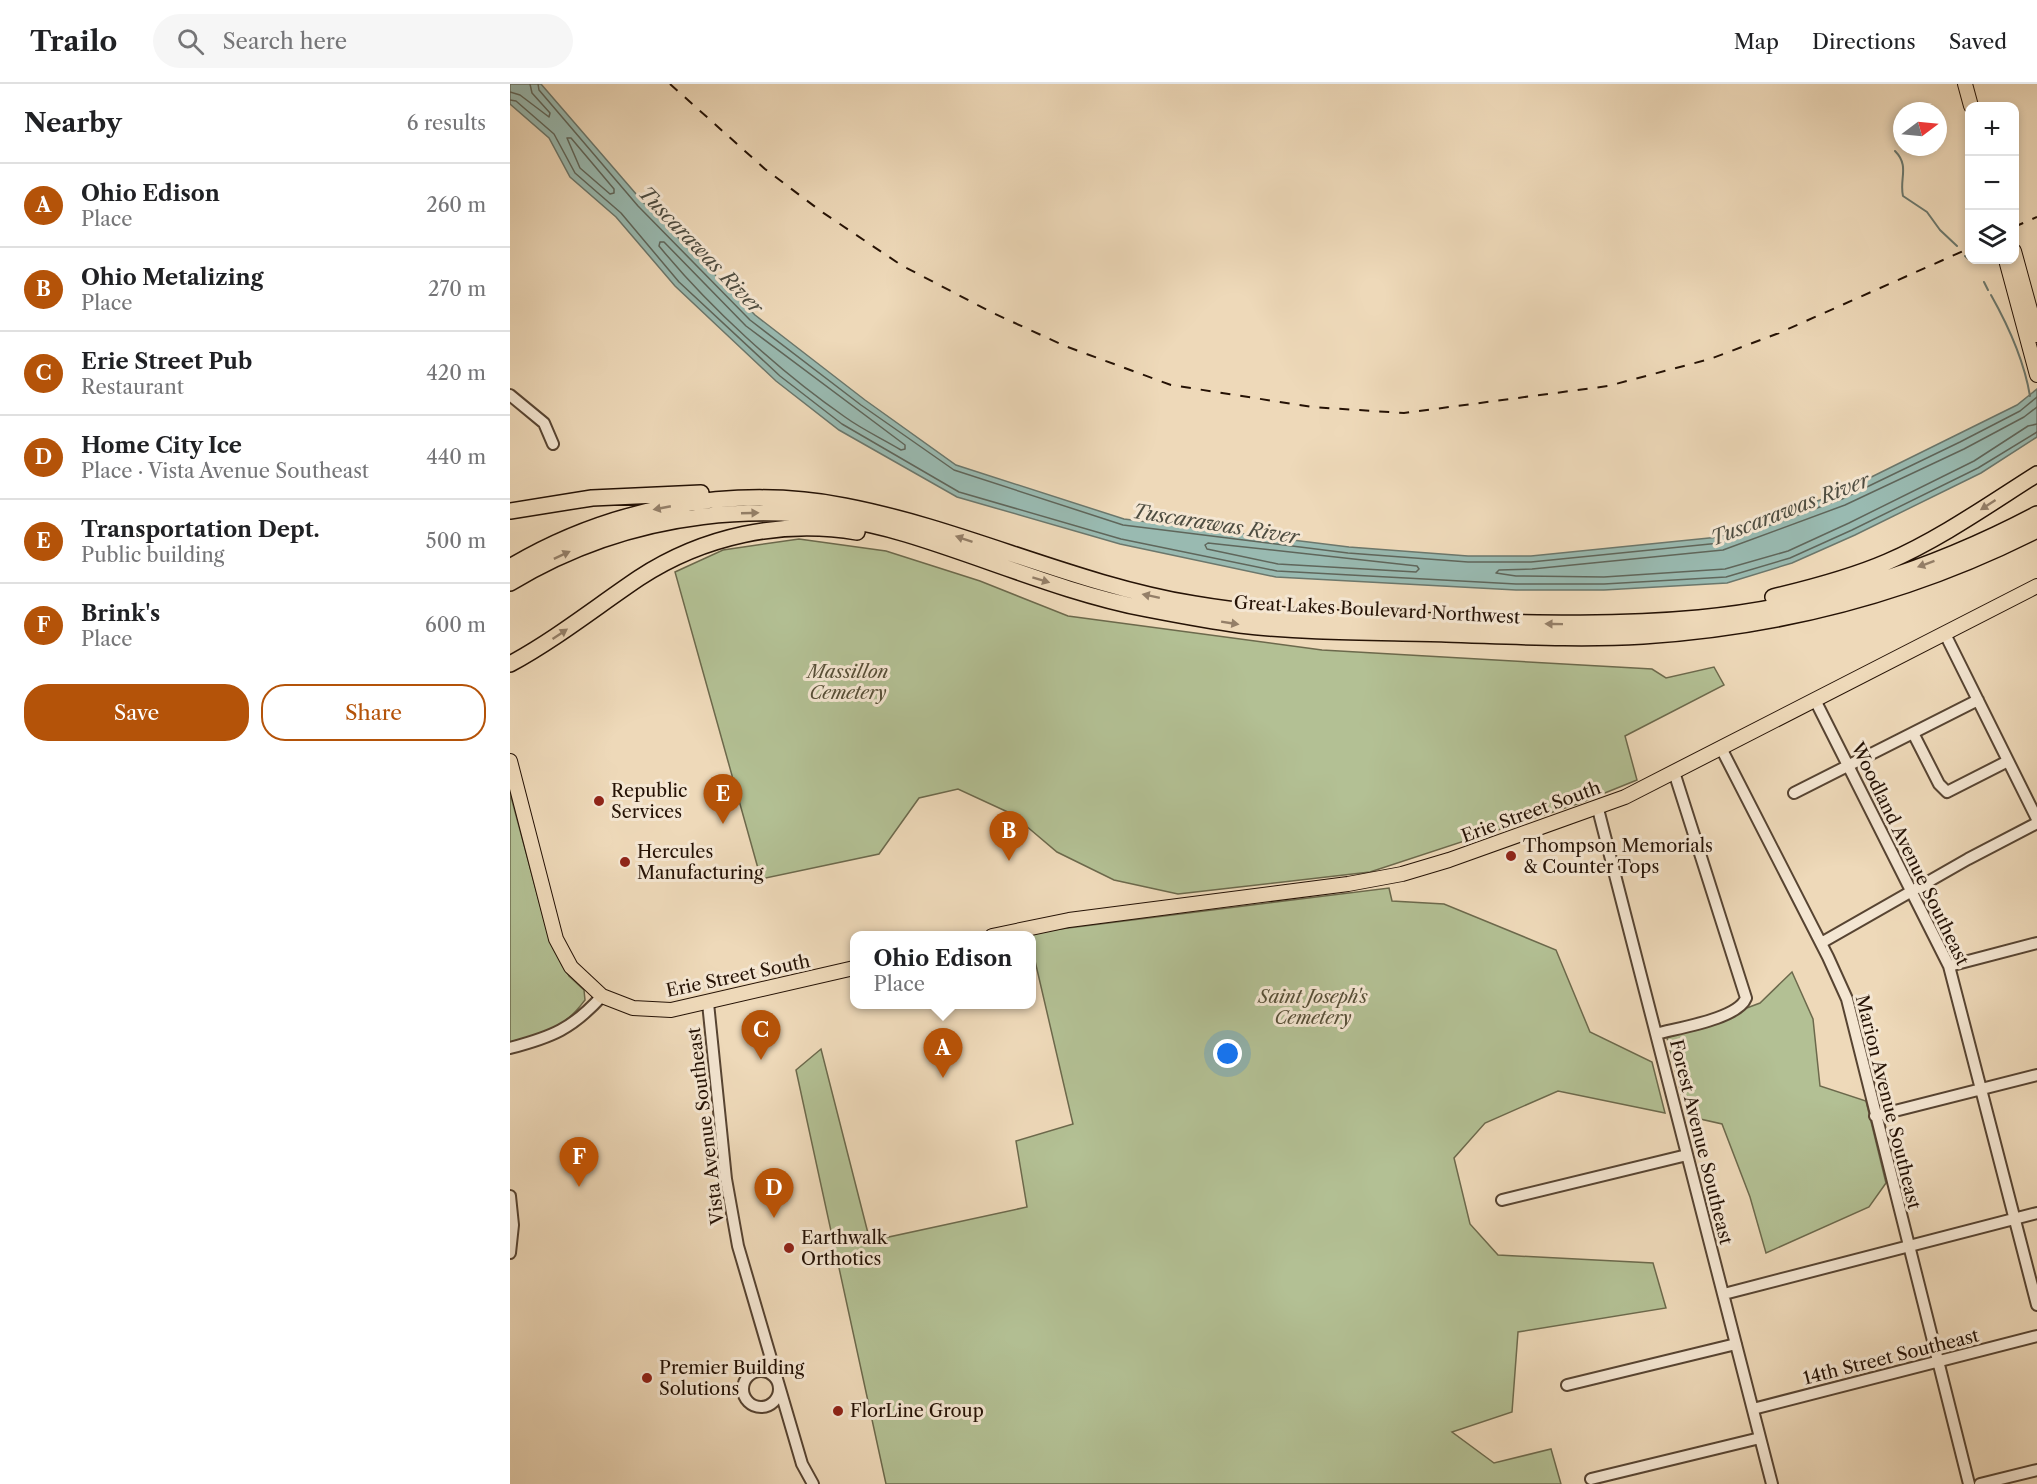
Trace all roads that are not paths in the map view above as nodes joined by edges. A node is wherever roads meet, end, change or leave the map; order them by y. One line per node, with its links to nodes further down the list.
1 (1965, 84): 2 (main road)
2 (1970, 102)
3 (2007, 264): 6 (main road)
4 (2018, 264): 5 (main road)
5 (2037, 335)
6 (2037, 375)
7 (510, 395): 8 (street)
8 (553, 444)
9 (2037, 474): 18 (highway, one-way to 18)
10 (510, 511): 12 (highway)
11 (2037, 514): 18 (highway, Great Lakes Boulevard Northwest, one-way to 18)
12 (926, 527): 15 (highway, Great Lakes Boulevard Northwest, one-way to 15); 18 (highway, Great Lakes Boulevard Northwest, one-way to 12)
13 (2037, 530): 14 (highway, Great Lakes Boulevard Northwest, one-way to 13)
14 (1000, 566): 16 (highway, Great Lakes Boulevard Northwest, one-way to 14); 20 (highway, one-way to 14)
15 (510, 567)
16 (510, 583)
17 (2037, 585): 19 (main road, Erie Street South)
18 (1613, 624)
19 (1945, 634): 21 (main road, Erie Street South); 22 (street)
20 (510, 664)
21 (1815, 700): 24 (main road, Erie Street South); 27 (street, Woodland Avenue Southeast)
22 (1977, 700): 23 (street); 26 (street)
23 (1913, 733): 26 (street); 27 (street)
24 (1721, 748): 28 (main road, Erie Street South); 34 (street, Marion Avenue Southeast)
25 (510, 761): 38 (main road, Erie Street South)
26 (2008, 761): 31 (street)
27 (1849, 766): 29 (street); 32 (street, Woodland Avenue Southeast)
28 (1674, 772): 30 (main road, Erie Street South); 40 (street)
29 (1794, 793)
30 (1598, 809): 33 (main road, Erie Street South); 40 (street, Forest Avenue Southeast)
31 (2037, 821): 32 (street)
32 (1912, 891): 34 (street); 36 (street, Woodland Avenue Southeast)
33 (1016, 931)
34 (1821, 943): 44 (street, Marion Avenue Southeast)
35 (2037, 943): 36 (street)
36 (1949, 966): 43 (street, Woodland Avenue Southeast)
37 (850, 969): 39 (main road, Erie Street South)
38 (602, 996): 39 (main road, Erie Street South); 41 (street)
39 (708, 1003): 62 (street, Vista Avenue Southeast)
40 (1656, 1034): 45 (street, Forest Avenue Southeast)
41 (510, 1048)
42 (2037, 1075): 43 (street)
43 (1981, 1089): 44 (street); 49 (street, Woodland Avenue Southeast)
44 (1875, 1116): 50 (street, Marion Avenue Southeast)
45 (1688, 1155): 47 (street); 52 (street, Forest Avenue Southeast)
46 (510, 1196): 51 (street)
47 (1502, 1200)
48 (2037, 1213): 49 (street)
49 (2014, 1220): 50 (street); 53 (street, Woodland Avenue Southeast)
50 (1908, 1248): 52 (street); 56 (street, Marion Avenue Southeast)
51 (510, 1253)
52 (1724, 1294): 55 (street, Forest Avenue Southeast)
53 (2037, 1305)
54 (2037, 1336): 56 (street, 14th Street Southeast)
55 (1736, 1344): 57 (street); 58 (street, Forest Avenue Southeast)
56 (1937, 1361): 58 (street, 14th Street Southeast); 64 (street, Marion Avenue Southeast)
57 (1567, 1385)
58 (1753, 1409): 59 (street, Forest Avenue Southeast)
59 (1760, 1438): 61 (street); 63 (street, Forest Avenue Southeast)
60 (2037, 1470): 65 (street)
61 (1591, 1479)
62 (813, 1484)
63 (1772, 1484)
64 (1969, 1484)
65 (1980, 1484)

